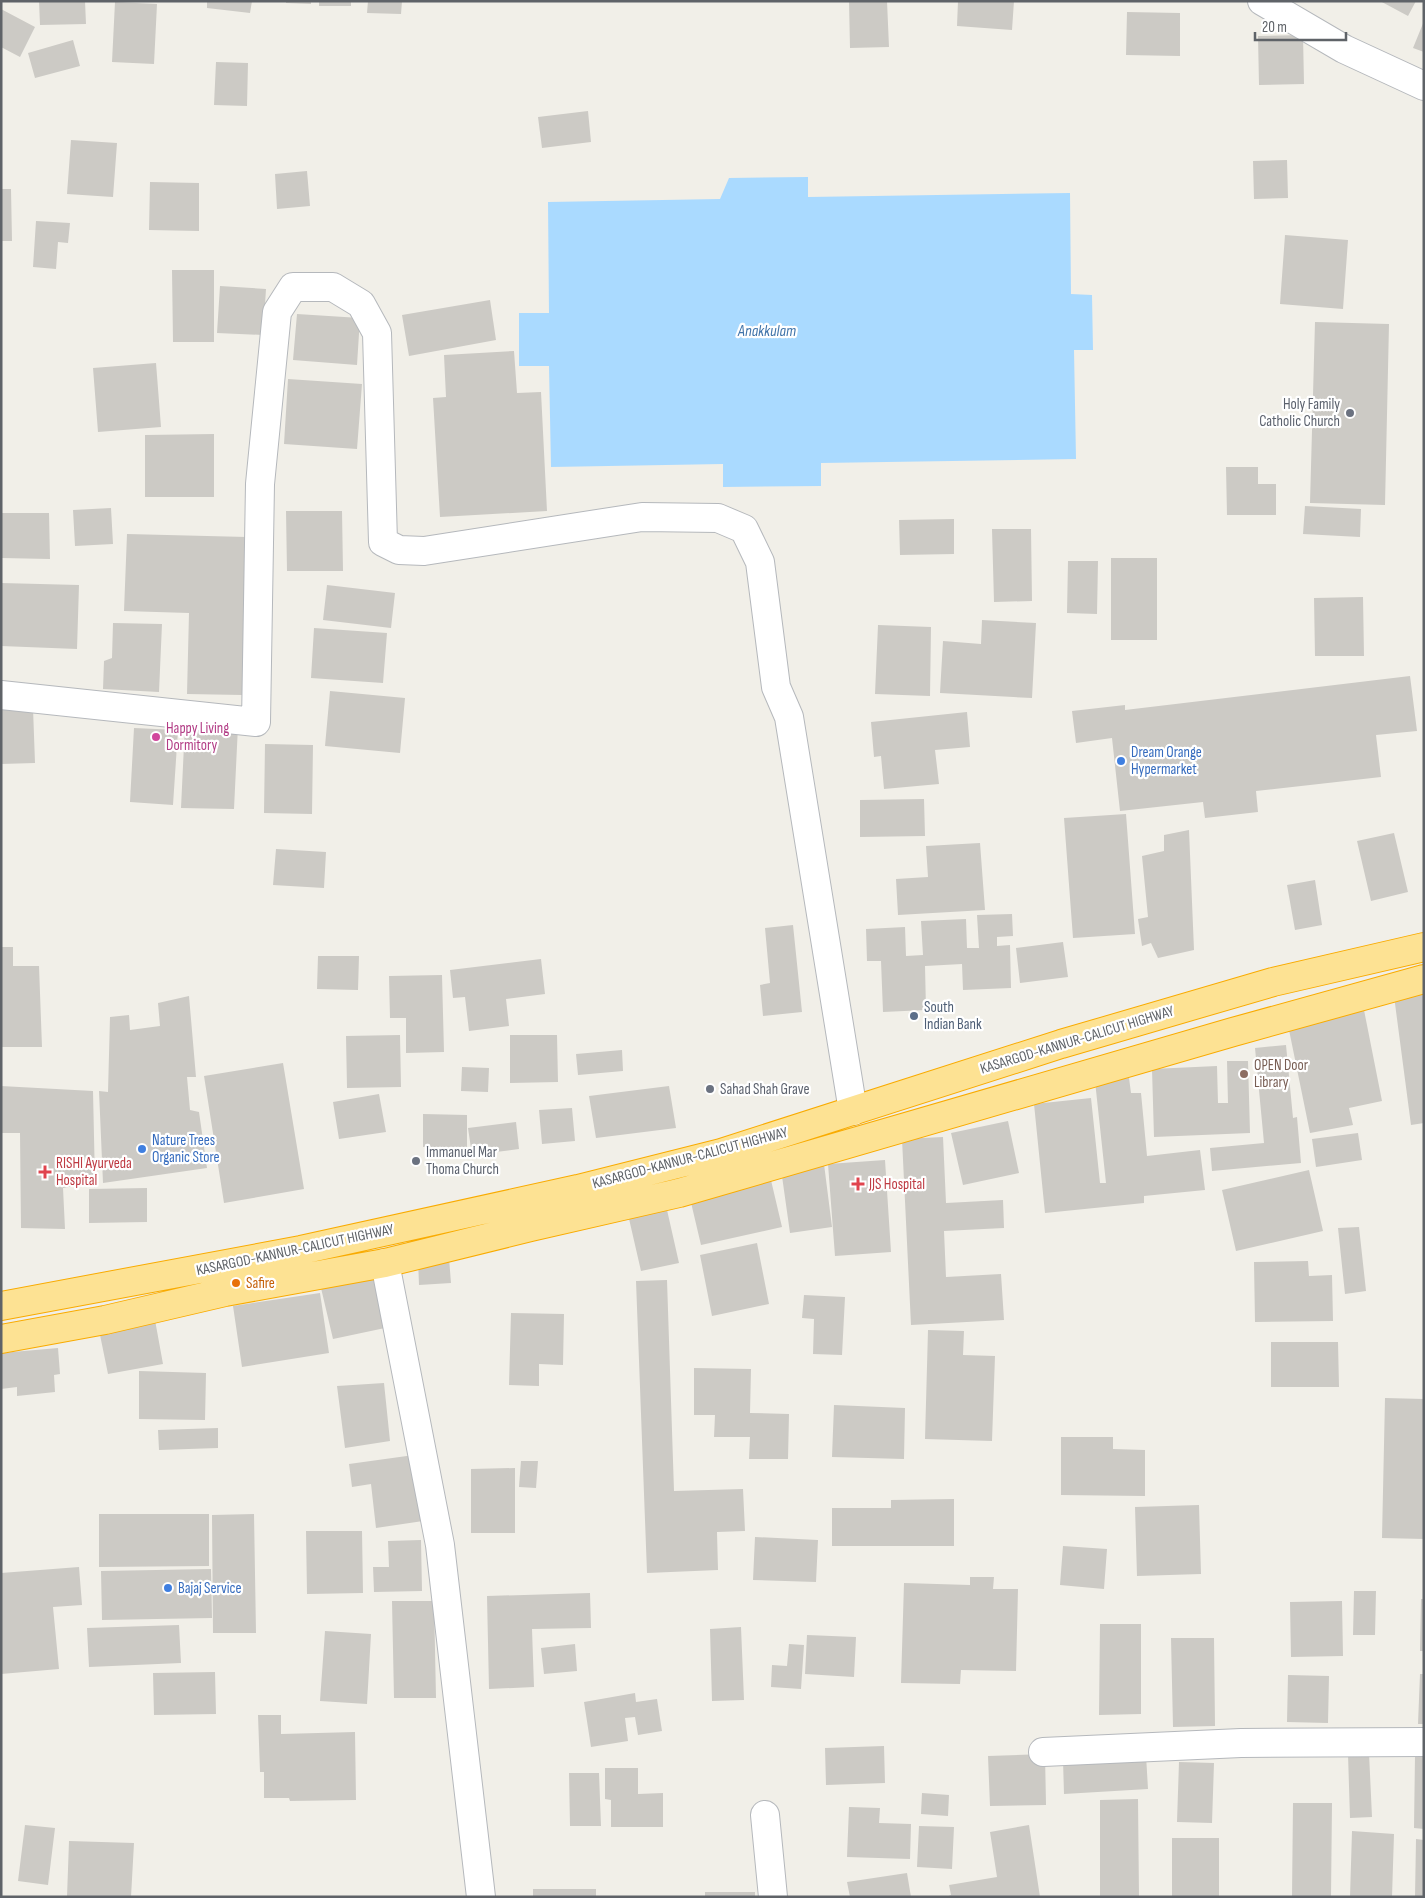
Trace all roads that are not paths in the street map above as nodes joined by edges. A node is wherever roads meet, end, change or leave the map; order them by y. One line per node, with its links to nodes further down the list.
1 (1262, 1): 2 (street)
2 (1424, 86)
3 (1, 695): 6 (street)
4 (1424, 947): 6 (highway, KASARGOD-KANNUR-CALICUT HIGHWAY)
5 (1424, 979): 7 (highway, KASARGOD-KANNUR-CALICUT HIGHWAY)
6 (853, 1110): 8 (highway, KASARGOD-KANNUR-CALICUT HIGHWAY)
7 (386, 1263): 9 (highway, KASARGOD-KANNUR-CALICUT HIGHWAY); 13 (street)
8 (1, 1306)
9 (1, 1339)
10 (1424, 1742): 11 (street)
11 (1043, 1752)
12 (765, 1815): 14 (street)
13 (480, 1897)
14 (773, 1897)

